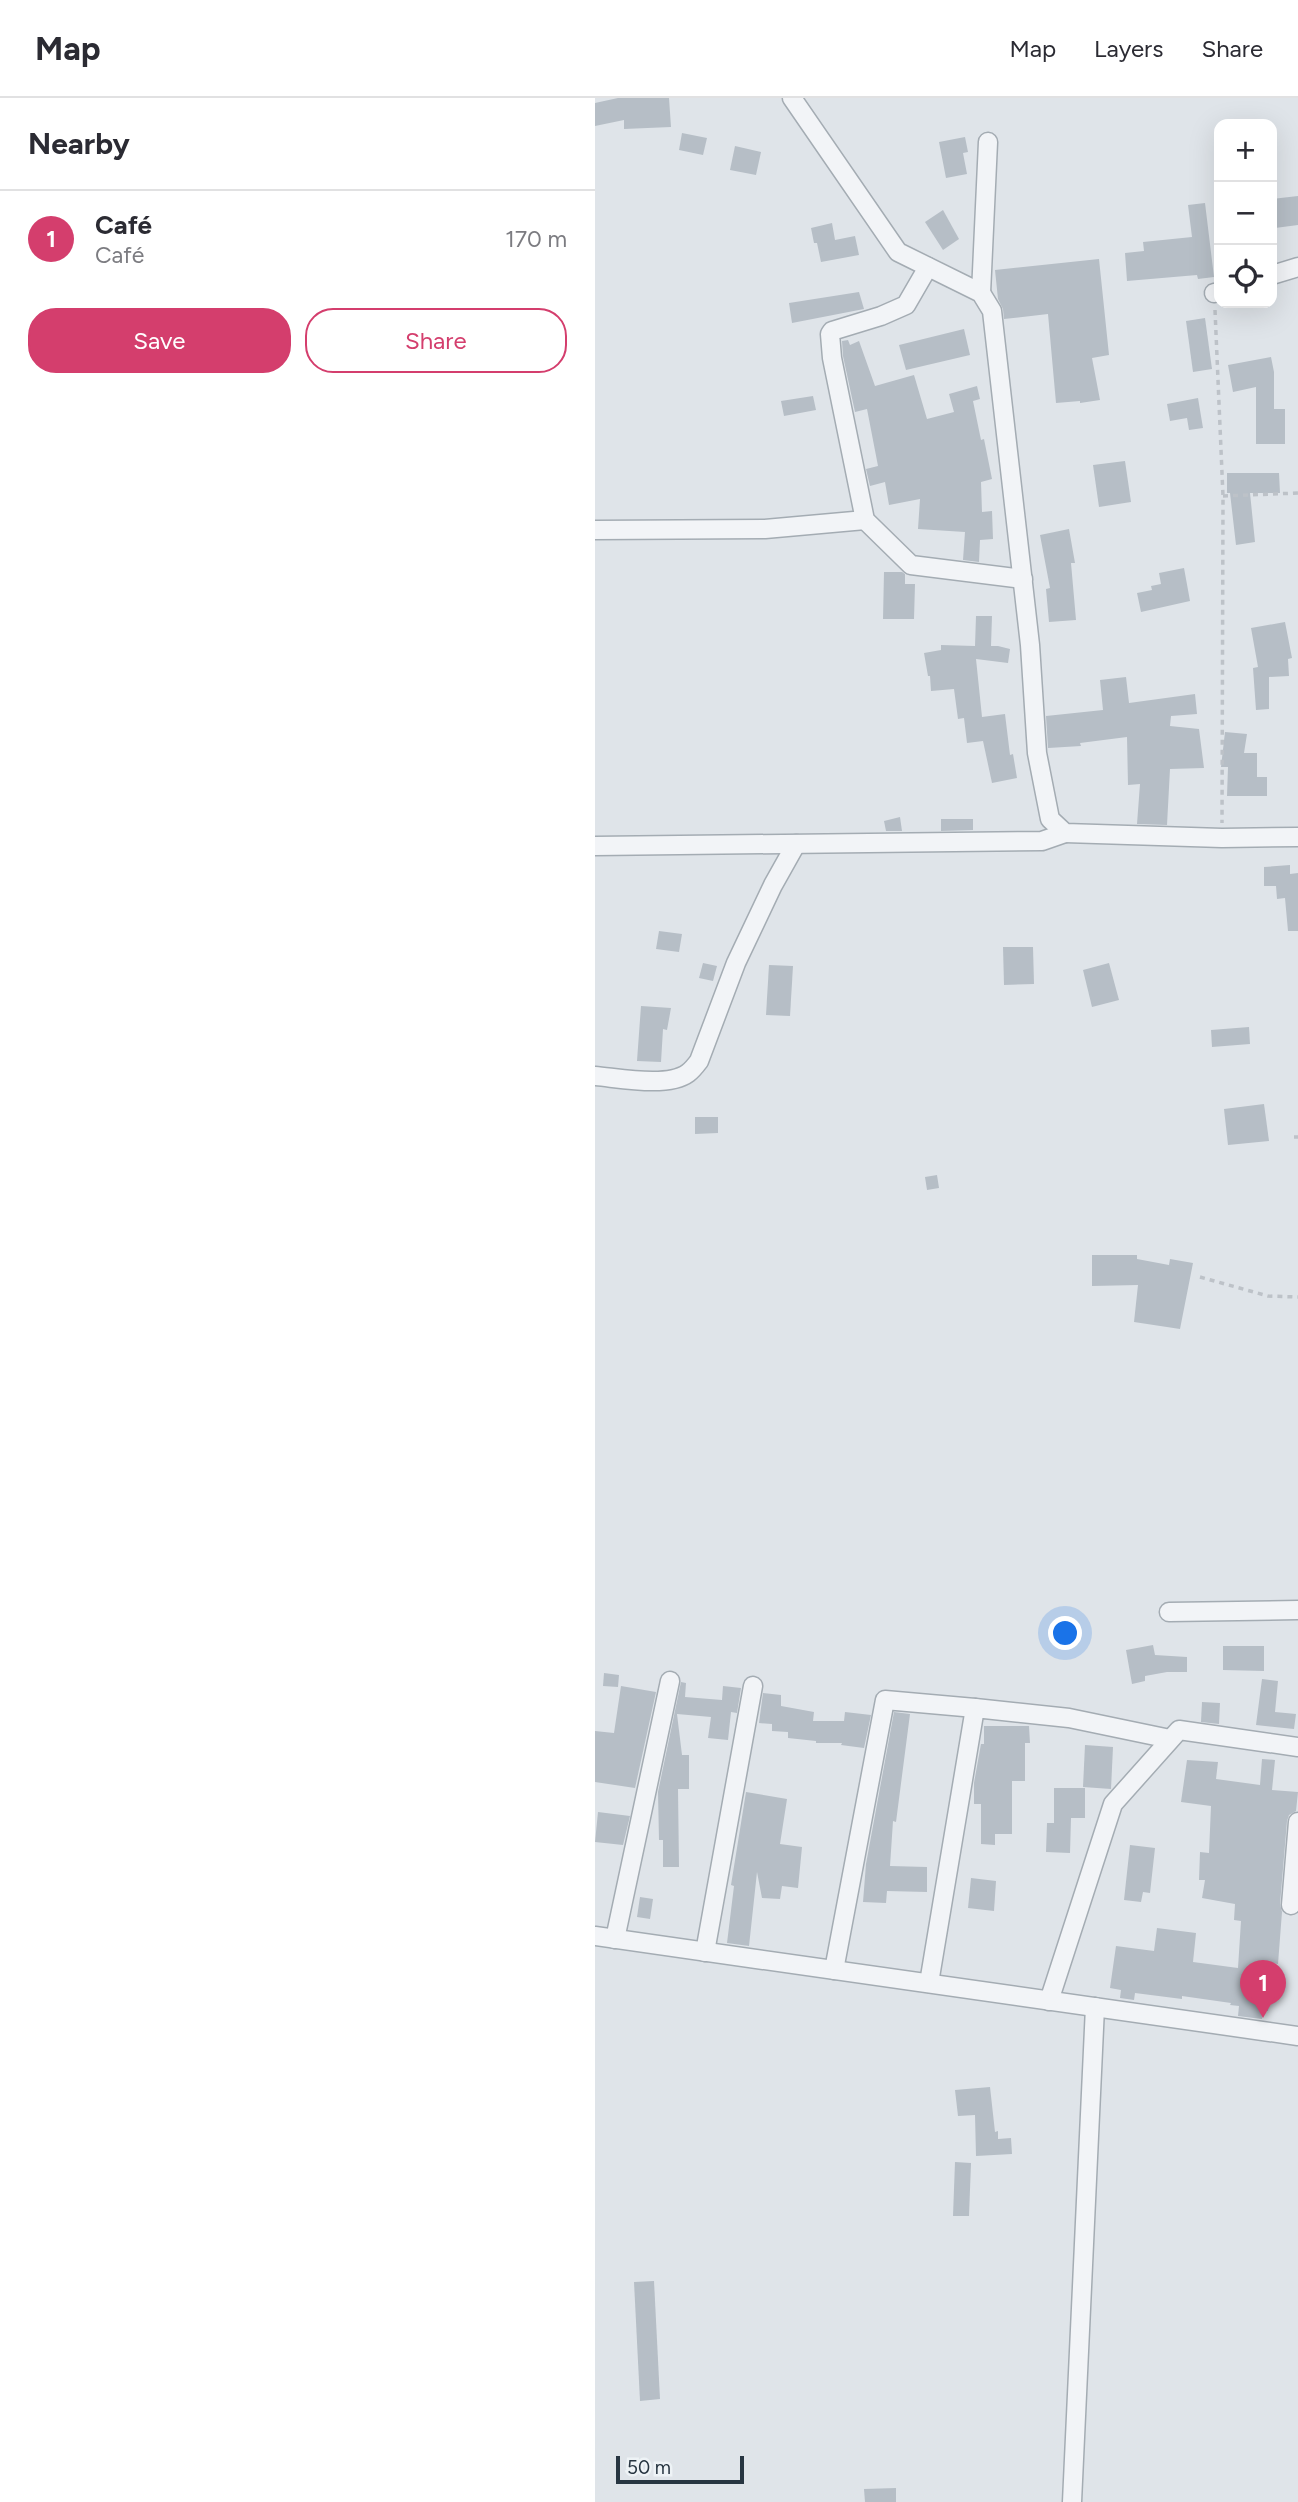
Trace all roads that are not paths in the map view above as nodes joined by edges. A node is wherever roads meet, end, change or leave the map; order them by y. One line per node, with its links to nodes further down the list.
1 (792, 98): 3 (street)
2 (988, 142): 6 (street)
3 (928, 267): 6 (street); 7 (street)
4 (1298, 267): 5 (street)
5 (1277, 273)
6 (981, 293): 9 (street)
7 (865, 520): 8 (street); 9 (street)
8 (595, 530)
9 (1023, 579): 10 (street)
10 (1065, 833): 11 (street); 12 (street)
11 (1298, 837)
12 (796, 844): 13 (street); 14 (street)
13 (595, 846)
14 (595, 1076)
15 (1298, 1610): 16 (street)
16 (1170, 1612)
17 (670, 1681): 25 (street)
18 (753, 1686): 26 (street)
19 (975, 1708): 20 (street); 27 (street); 28 (street)
20 (1170, 1739): 21 (street); 29 (street)
21 (1298, 1747)
22 (1298, 1822): 23 (street)
23 (1291, 1905)
24 (595, 1936): 25 (street)
25 (615, 1939): 26 (street)
26 (705, 1952): 27 (street)
27 (834, 1970): 28 (street)
28 (929, 1983): 29 (street)
29 (1049, 2001): 30 (street)
30 (1095, 2007): 31 (street); 32 (street)
31 (1298, 2036)
32 (1072, 2502)

